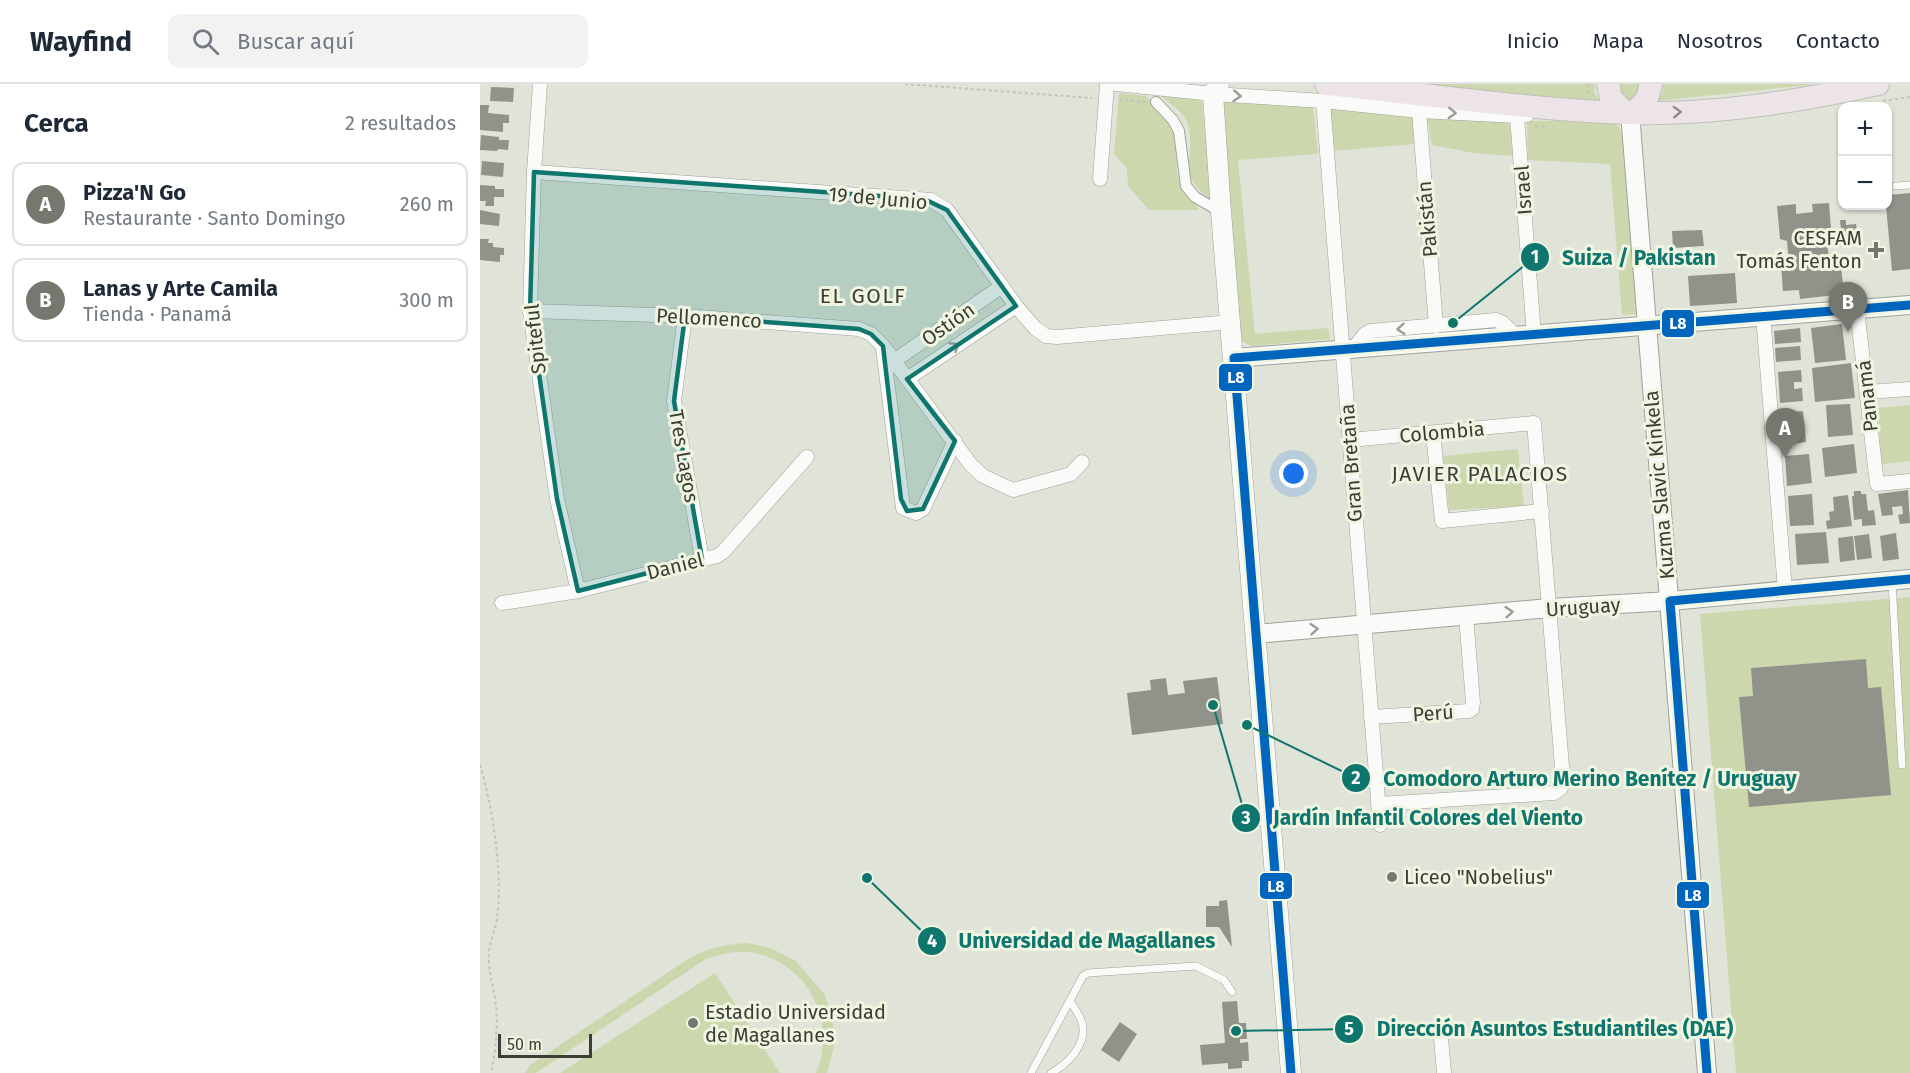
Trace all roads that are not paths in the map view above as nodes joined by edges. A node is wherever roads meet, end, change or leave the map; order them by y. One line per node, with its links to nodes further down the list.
1 (540, 84): 14 (street, Spiteful)
2 (1107, 84): 15 (street)
3 (1116, 84): 7 (street)
4 (1608, 84): 12 (main road)
5 (1651, 84): 12 (main road)
6 (1879, 84): 12 (main road, one-way to 6)
7 (1216, 89): 8 (street, one-way to 8); 18 (main road)
8 (1324, 93): 10 (main road); 11 (street); 31 (street, Gran Bretaña)
9 (1156, 102): 18 (street)
10 (1566, 110): 12 (main road); 13 (street)
11 (1419, 111): 13 (street, one-way to 13); 27 (street, Pakistán)
12 (1629, 113): 28 (street, Kuzma Slavic Kinkela)
13 (1517, 116): 29 (street, Israel)
14 (534, 172): 19 (street, 19 de Junio); 23 (street, Spiteful)
15 (1100, 179)
16 (1910, 185): 17 (lane)
17 (1896, 186)
18 (1221, 212): 26 (main road)
19 (1002, 286): 21 (street, 19 de Junio); 33 (street, Ostión)
20 (1910, 305): 22 (street)
21 (1016, 306): 26 (street, 19 de Junio); 34 (street, Ostión, one-way to 21)
22 (1857, 309): 24 (street); 36 (street, Panamá)
23 (530, 311): 25 (street, Pellomenco); 47 (street, Spiteful)
24 (1763, 315): 28 (street); 46 (street)
25 (685, 316): 30 (street, Pellomenco); 44 (street, Tres Lagos)
26 (1231, 322): 32 (main road)
27 (1436, 326): 29 (street); 31 (street, one-way to 31)
28 (1646, 326): 29 (street); 48 (street, Kuzma Slavic Kinkela)
29 (1525, 335): 31 (street)
30 (883, 346): 33 (street, Pellomenco); 39 (street)
31 (1348, 350): 32 (street); 38 (street, Gran Bretaña)
32 (1234, 358): 53 (main road)
33 (894, 362): 34 (street, Pellomenco)
34 (907, 379): 39 (street, Pellomenco)
35 (1910, 388): 36 (street)
36 (1867, 392): 42 (street, Panamá)
37 (1433, 434): 38 (street, Colombia); 43 (street); 43 (street, Colombia)
38 (1350, 440): 52 (street, Gran Bretaña)
39 (955, 441): 41 (street, Pellomenco)
40 (807, 457): 44 (street, Daniel)
41 (1082, 462)
42 (1910, 481)
43 (1542, 511): 50 (street)
44 (702, 559): 47 (street, Daniel)
45 (1901, 580): 46 (street, Uruguay); 55 (lane)
46 (1785, 590): 48 (street, Uruguay)
47 (578, 591): 49 (street, Daniel)
48 (1670, 601): 50 (street, Uruguay); 65 (street, Kuzma Slavic Kinkela)
49 (502, 603)
50 (1550, 608): 51 (street, Uruguay, one-way to 50); 56 (street)
51 (1466, 616): 52 (street, Uruguay); 54 (street, Perú)
52 (1364, 625): 53 (street, Uruguay, one-way to 52); 54 (street, Gran Bretaña)
53 (1256, 634): 63 (main road)
54 (1371, 717): 56 (street, Gran Bretaña)
55 (1902, 765)
56 (1378, 804): 57 (street, Gran Bretaña)
57 (1380, 825)
58 (1232, 992): 59 (lane)
59 (1070, 1001): 61 (lane); 62 (lane)
60 (1440, 1026): 64 (street)
61 (1031, 1073)
62 (1051, 1073)
63 (1291, 1073)
64 (1444, 1073)
65 (1707, 1073)

